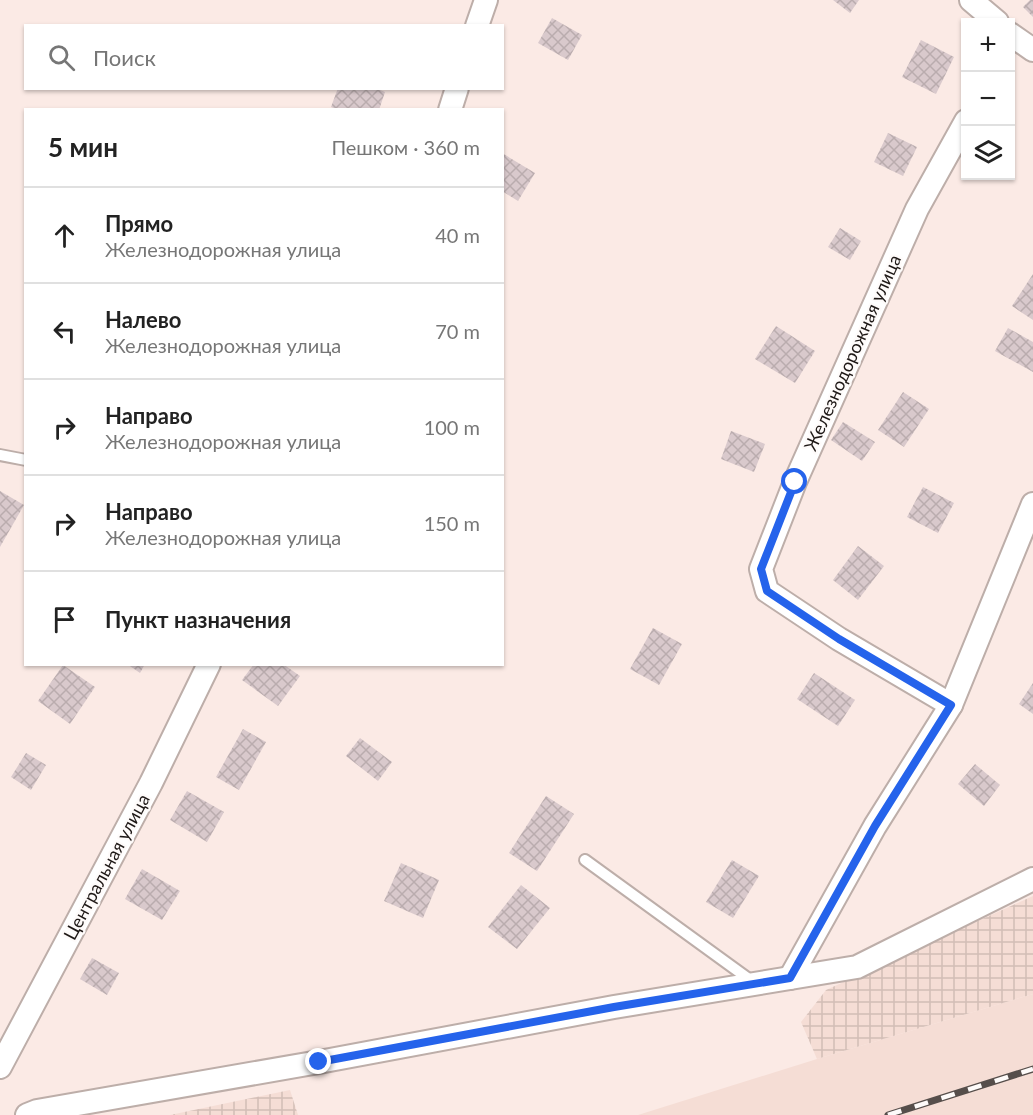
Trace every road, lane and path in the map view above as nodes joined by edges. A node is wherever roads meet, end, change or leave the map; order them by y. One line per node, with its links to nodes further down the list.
1 (486, 0): 4 (street)
2 (971, 0): 3 (street)
3 (992, 18)
4 (478, 24)
5 (456, 90): 6 (street)
6 (451, 108)
7 (963, 126): 12 (street, Железнодорожная улица)
8 (0, 455): 9 (lane)
9 (24, 460)
10 (1033, 504): 12 (street)
11 (208, 666): 17 (street, Центральная улица)
12 (951, 705): 15 (street)
13 (585, 860): 16 (lane)
14 (1033, 879): 15 (street)
15 (790, 978): 16 (street)
16 (756, 984): 18 (street)
17 (0, 1067)
18 (27, 1115)

